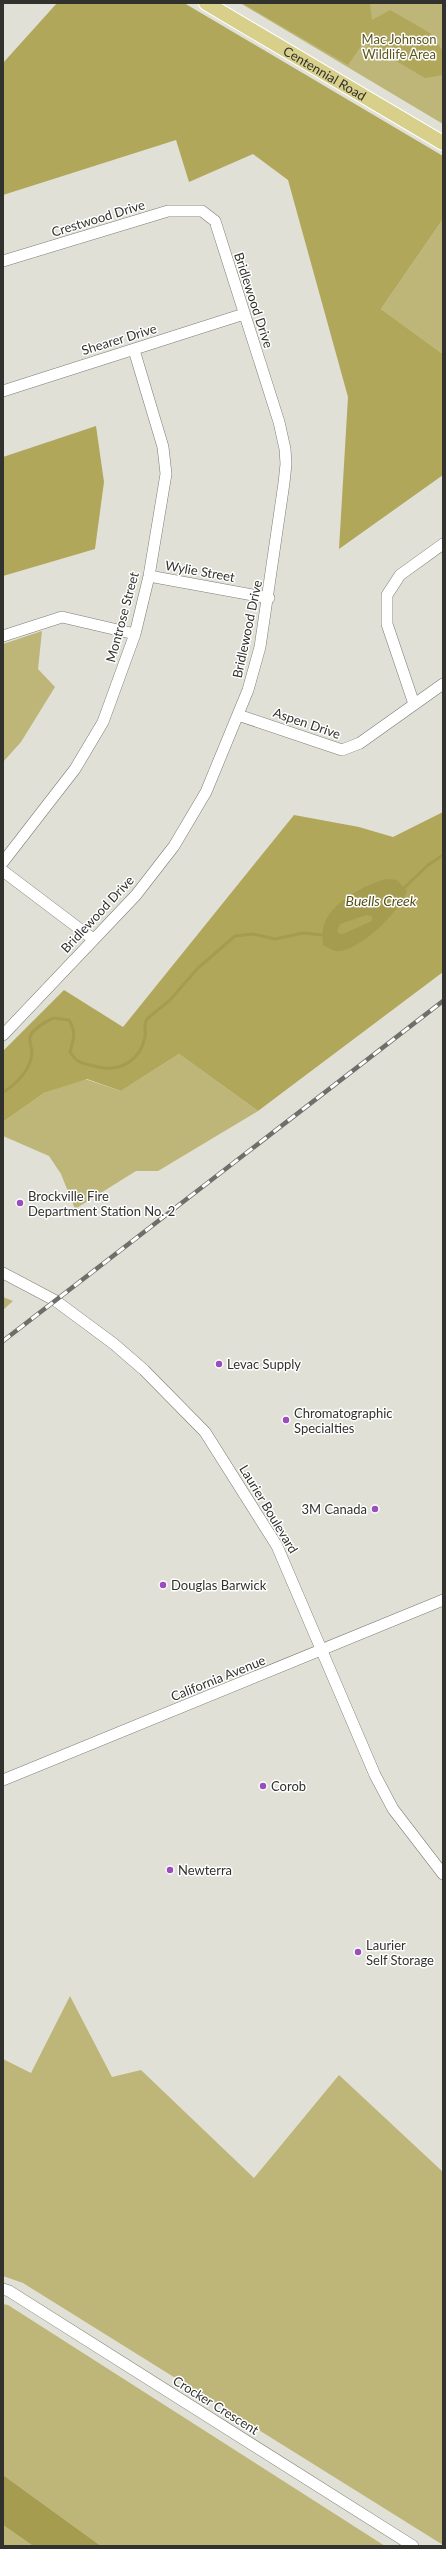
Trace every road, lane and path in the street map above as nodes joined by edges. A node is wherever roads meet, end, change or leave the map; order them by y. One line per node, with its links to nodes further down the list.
1 (206, 3): 2 (main road, Centennial Road)
2 (443, 142)
3 (202, 211): 4 (street, Crestwood Drive); 5 (street, Bridlewood Drive)
4 (3, 261)
5 (244, 314): 6 (street, Shearer Drive); 10 (street, Bridlewood Drive)
6 (134, 350): 7 (street, Shearer Drive); 9 (street, Montrose Street)
7 (3, 391)
8 (443, 544): 14 (street)
9 (149, 576): 10 (street, Wylie Street); 11 (street, Montrose Street)
10 (269, 598): 15 (street, Bridlewood Drive)
11 (135, 634): 12 (street); 16 (street, Montrose Street)
12 (3, 636)
13 (443, 684): 14 (street, Aspen Drive)
14 (414, 704): 15 (street, Aspen Drive)
15 (238, 715): 18 (street, Bridlewood Drive)
16 (3, 862)
17 (3, 871): 18 (street)
18 (93, 939): 19 (street, Bridlewood Drive)
19 (3, 1035)
20 (3, 1273): 22 (street, Laurier Boulevard)
21 (443, 1600): 22 (street, California Avenue)
22 (322, 1651): 23 (street, California Avenue); 24 (street, Laurier Boulevard)
23 (3, 1780)
24 (443, 1874)
25 (3, 2289): 26 (street, Crocker Crescent)
26 (413, 2546)

